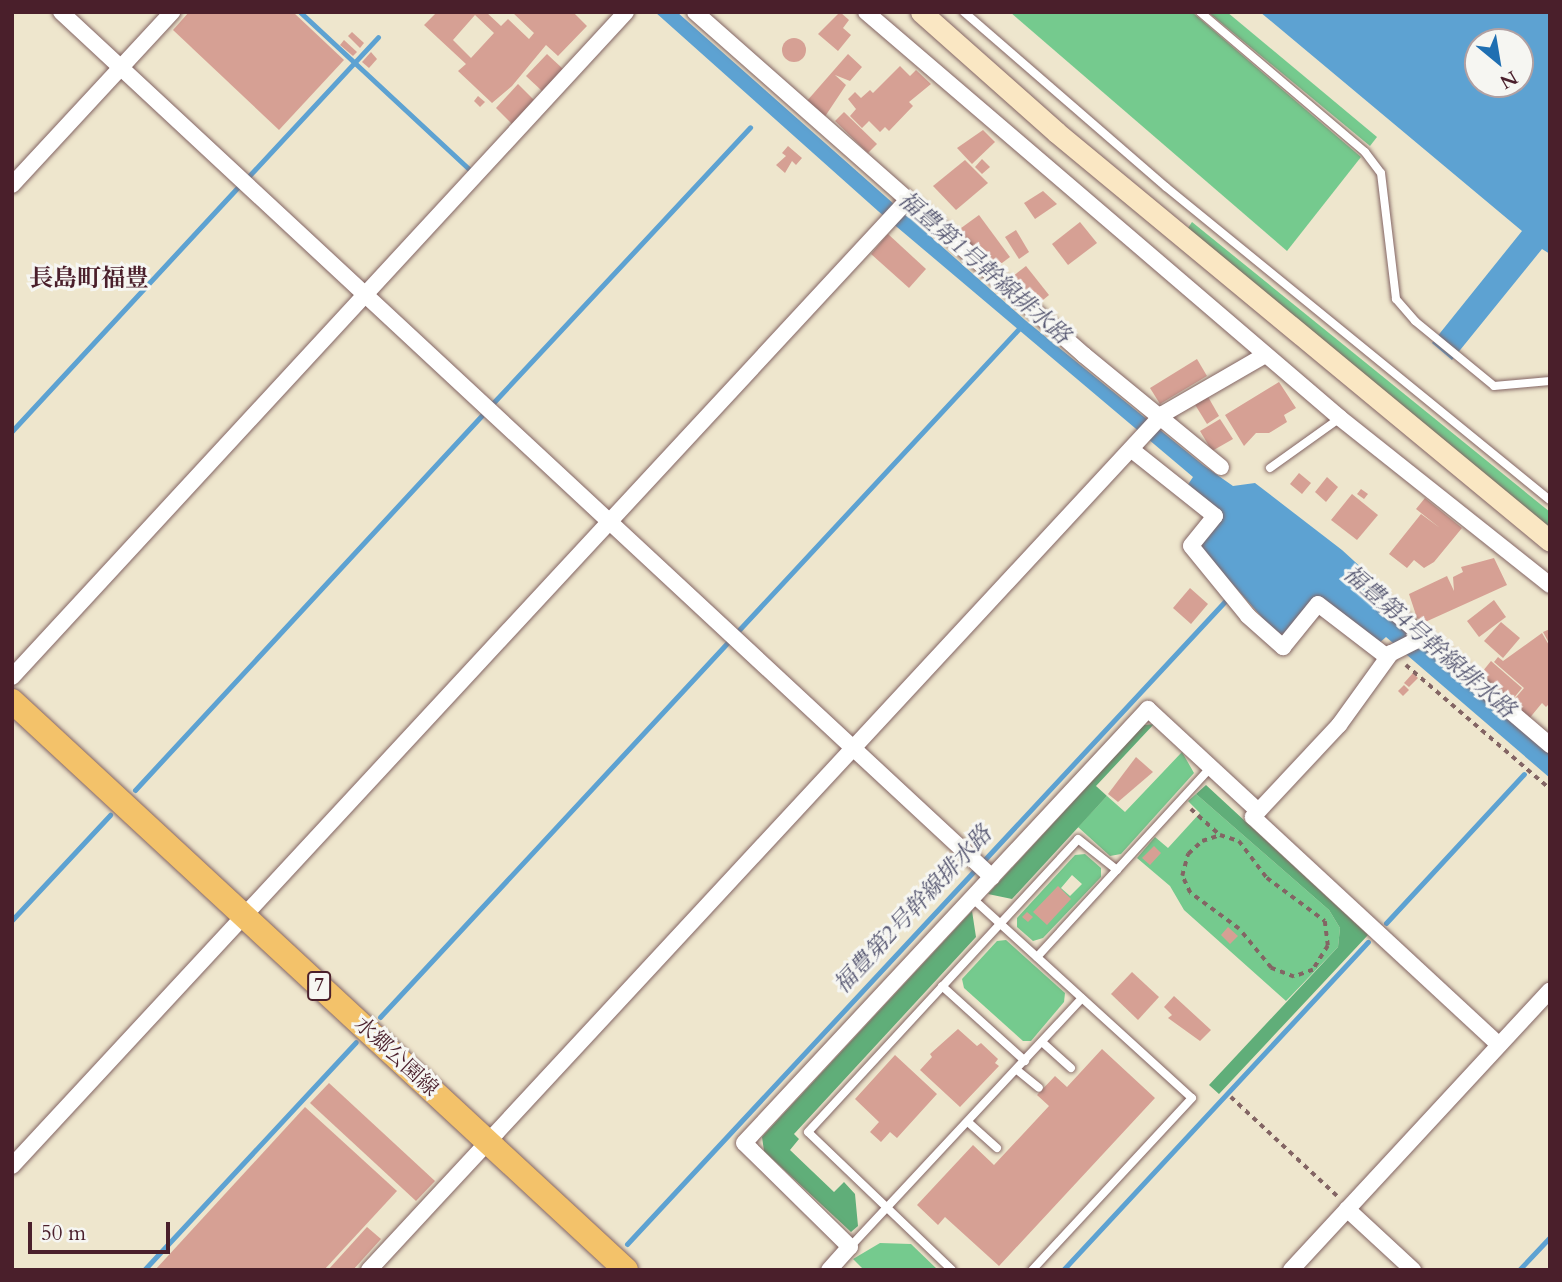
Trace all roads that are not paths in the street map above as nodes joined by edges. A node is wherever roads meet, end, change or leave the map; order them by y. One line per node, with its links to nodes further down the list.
1 (61, 12): 9 (street)
2 (172, 12): 9 (street)
3 (626, 12): 12 (street)
4 (695, 12): 11 (street)
5 (866, 12): 13 (street)
6 (921, 12): 22 (street)
7 (964, 12): 20 (lane)
8 (1200, 12): 14 (lane)
9 (121, 68): 10 (street); 12 (street)
10 (12, 185)
11 (906, 203): 16 (street); 21 (street)
12 (365, 295): 21 (street); 27 (street)
13 (1265, 355): 15 (street); 16 (street)
14 (1550, 381)
15 (1340, 418): 19 (lane); 23 (street)
16 (1159, 420): 17 (street); 18 (street)
17 (1137, 446): 26 (street); 30 (street)
18 (1221, 467)
19 (1270, 468)
20 (1550, 500)
21 (610, 522): 30 (street); 36 (street)
22 (1550, 541)
23 (1550, 584)
24 (1386, 605): 25 (street)
25 (1422, 638): 26 (street); 29 (street)
26 (1389, 655): 32 (street)
27 (12, 677)
28 (12, 701): 36 (main road, 水郷公園線 / 7)
29 (1550, 745)
30 (855, 750): 34 (street); 49 (street)
31 (1211, 767): 32 (street); 33 (lane); 34 (street)
32 (1258, 811): 43 (street)
33 (1117, 870): 37 (lane); 38 (lane)
34 (989, 875): 35 (street)
35 (972, 898): 37 (lane); 54 (street)
36 (245, 917): 49 (main road, 水郷公園線 / 7); 51 (street)
37 (1000, 923): 38 (lane); 39 (lane)
38 (1037, 957): 41 (lane)
39 (942, 986): 44 (lane); 53 (lane)
40 (1550, 990): 43 (street)
41 (1082, 998): 42 (lane); 59 (lane)
42 (1042, 1042): 44 (lane); 45 (lane)
43 (1499, 1045): 52 (street)
44 (1025, 1061): 46 (lane)
45 (1071, 1068)
46 (1017, 1070): 47 (lane); 48 (lane)
47 (1039, 1088)
48 (968, 1122): 50 (lane); 53 (lane)
49 (488, 1142): 55 (street); 56 (main road, 水郷公園線 / 7)
50 (997, 1148)
51 (12, 1166)
52 (1348, 1208): 60 (street); 61 (street)
53 (889, 1209): 54 (lane); 58 (lane)
54 (850, 1247): 57 (street)
55 (369, 1270)
56 (626, 1270)
57 (830, 1270)
58 (952, 1270)
59 (1032, 1270)
60 (1291, 1270)
61 (1413, 1270)

